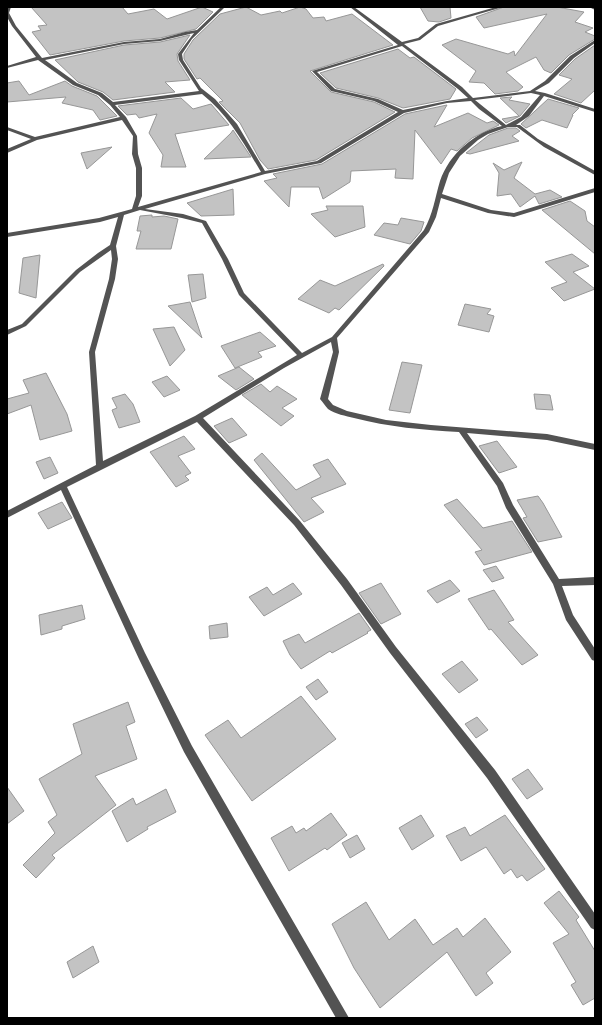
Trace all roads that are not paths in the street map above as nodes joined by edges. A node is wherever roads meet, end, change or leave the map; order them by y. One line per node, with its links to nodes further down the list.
1 (9, 7): 12 (street)
2 (223, 7): 7 (street)
3 (352, 7): 9 (street)
4 (501, 7): 9 (street)
5 (591, 7): 6 (street)
6 (595, 9)
7 (199, 31): 12 (street); 14 (street)
8 (595, 41): 10 (street)
9 (401, 44): 17 (street); 20 (street)
10 (589, 45): 11 (street); 15 (street)
11 (595, 47)
12 (41, 59): 13 (street); 18 (street)
13 (7, 67)
14 (203, 92): 18 (street); 26 (street)
15 (531, 92): 16 (street); 17 (street)
16 (542, 94): 19 (street); 22 (street)
17 (471, 98): 20 (street); 22 (street)
18 (112, 104): 21 (street)
19 (595, 111)
20 (402, 112): 26 (street)
21 (124, 118): 24 (street); 30 (street)
22 (507, 125): 27 (street); 29 (street)
23 (7, 128): 24 (street)
24 (35, 139): 25 (street)
25 (7, 151)
26 (264, 173): 30 (street)
27 (595, 173)
28 (595, 190): 29 (street)
29 (439, 195): 35 (street)
30 (137, 210): 31 (street); 36 (street)
31 (121, 214): 32 (street); 33 (street)
32 (7, 235)
33 (113, 246): 34 (street); 40 (street)
34 (7, 333)
35 (334, 338): 36 (street); 38 (street)
36 (301, 356): 37 (street)
37 (198, 418): 40 (street); 46 (street)
38 (461, 430): 39 (street); 44 (street)
39 (595, 447)
40 (100, 466): 41 (street)
41 (64, 487): 42 (street); 47 (street)
42 (7, 515)
43 (595, 581): 44 (street)
44 (557, 583): 45 (street)
45 (595, 656)
46 (595, 924)
47 (343, 1018)

